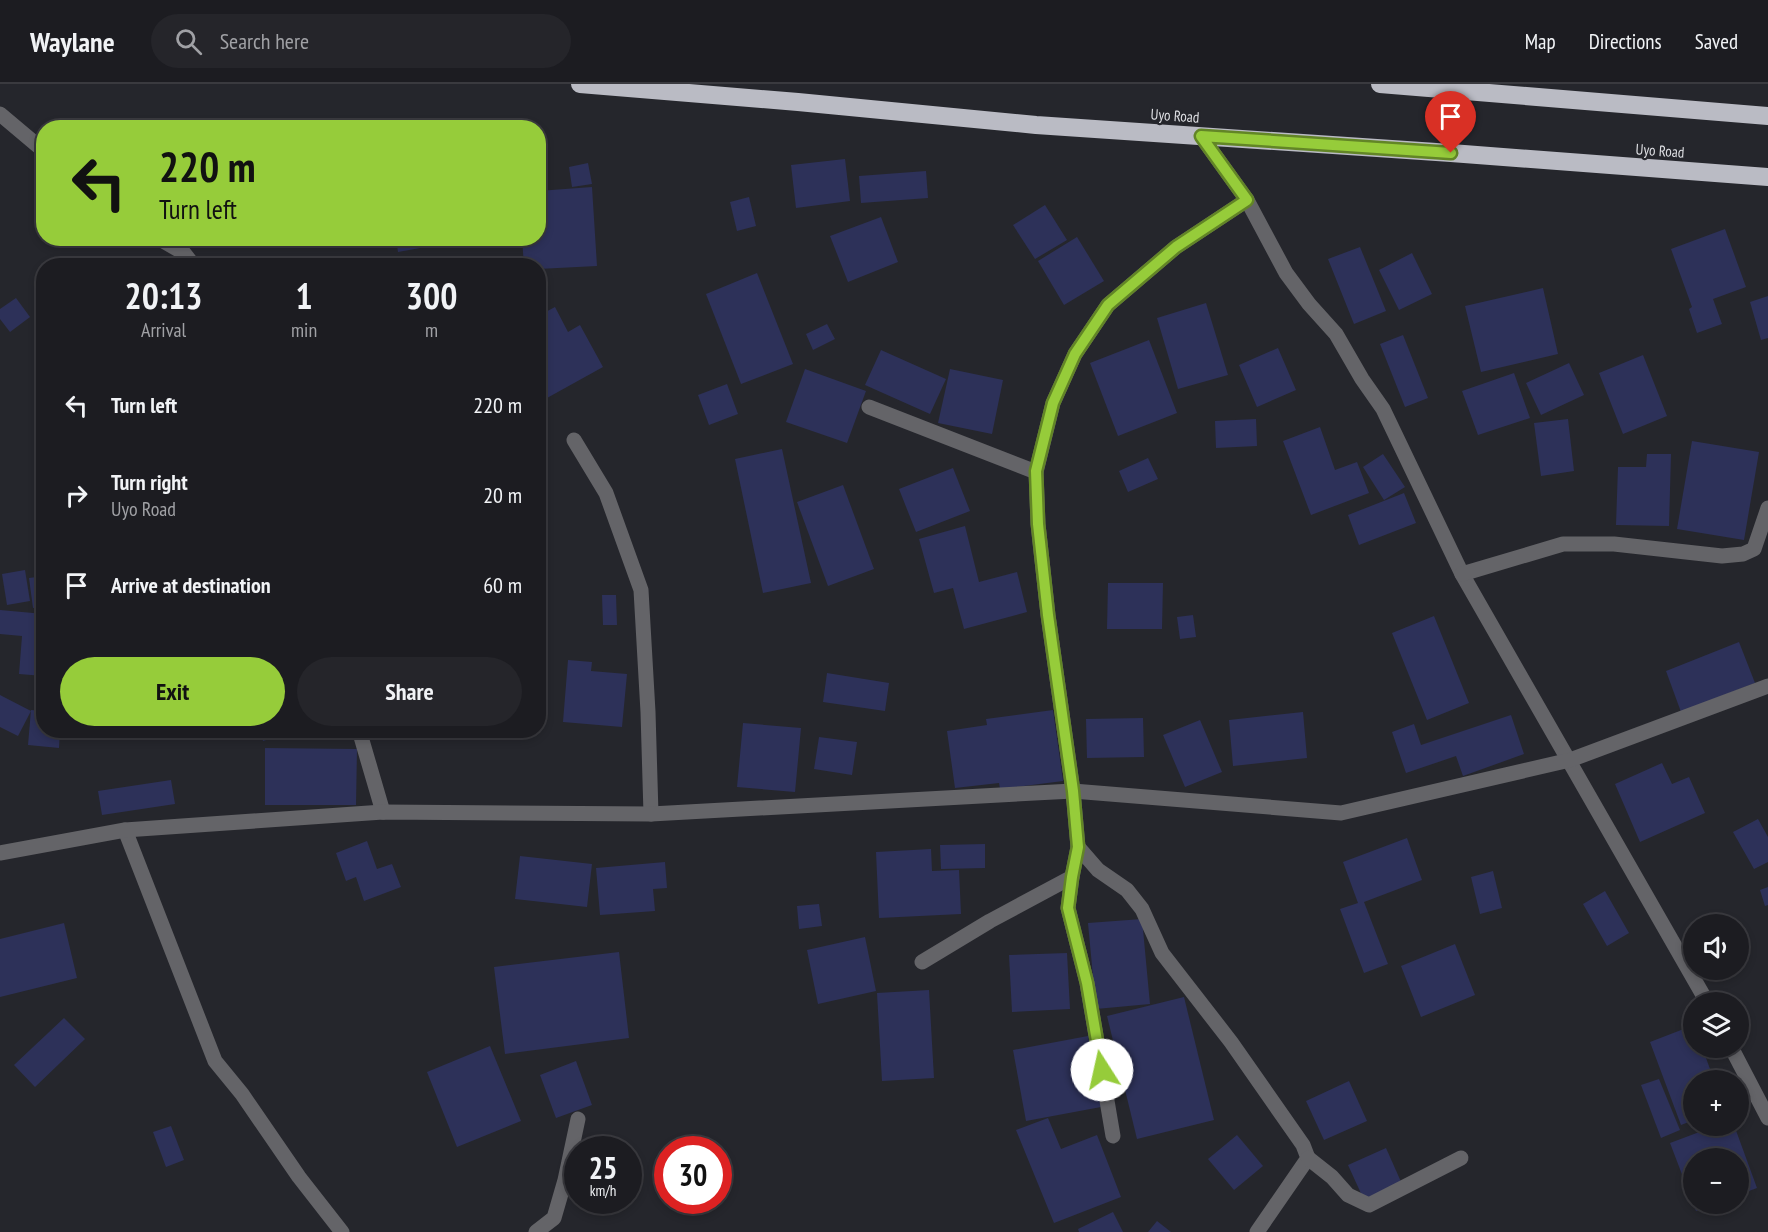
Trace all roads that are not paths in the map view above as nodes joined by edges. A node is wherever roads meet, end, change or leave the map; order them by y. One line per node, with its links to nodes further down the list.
1 (580, 84): 6 (highway, Uyo Road)
2 (1380, 84): 3 (highway)
3 (1414, 85): 5 (highway)
4 (0, 114): 7 (street)
5 (1768, 116)
6 (1201, 136): 8 (highway, Uyo Road); 9 (street)
7 (36, 144)
8 (1768, 177)
9 (1247, 200): 14 (street); 16 (street)
10 (172, 246): 11 (street)
11 (188, 258)
12 (869, 407): 14 (street)
13 (574, 440): 22 (street)
14 (1036, 471): 20 (street)
15 (1768, 508): 16 (street)
16 (1462, 574): 19 (street)
17 (1768, 686): 19 (street)
18 (361, 738): 21 (street)
19 (1570, 760): 20 (street); 28 (street)
20 (1073, 791): 22 (street); 24 (street)
21 (383, 812): 22 (street); 23 (street)
22 (651, 814)
23 (125, 830): 25 (street); 35 (street)
24 (1078, 847): 26 (street); 33 (street)
25 (0, 853)
26 (1072, 877): 27 (street); 32 (street)
27 (922, 962)
28 (1701, 992)
29 (1737, 1058): 30 (street)
30 (1768, 1118)
31 (578, 1119): 36 (street)
32 (1113, 1136)
33 (1308, 1158): 34 (street); 37 (street)
34 (1461, 1158)
35 (342, 1232)
36 (536, 1232)
37 (1257, 1232)

